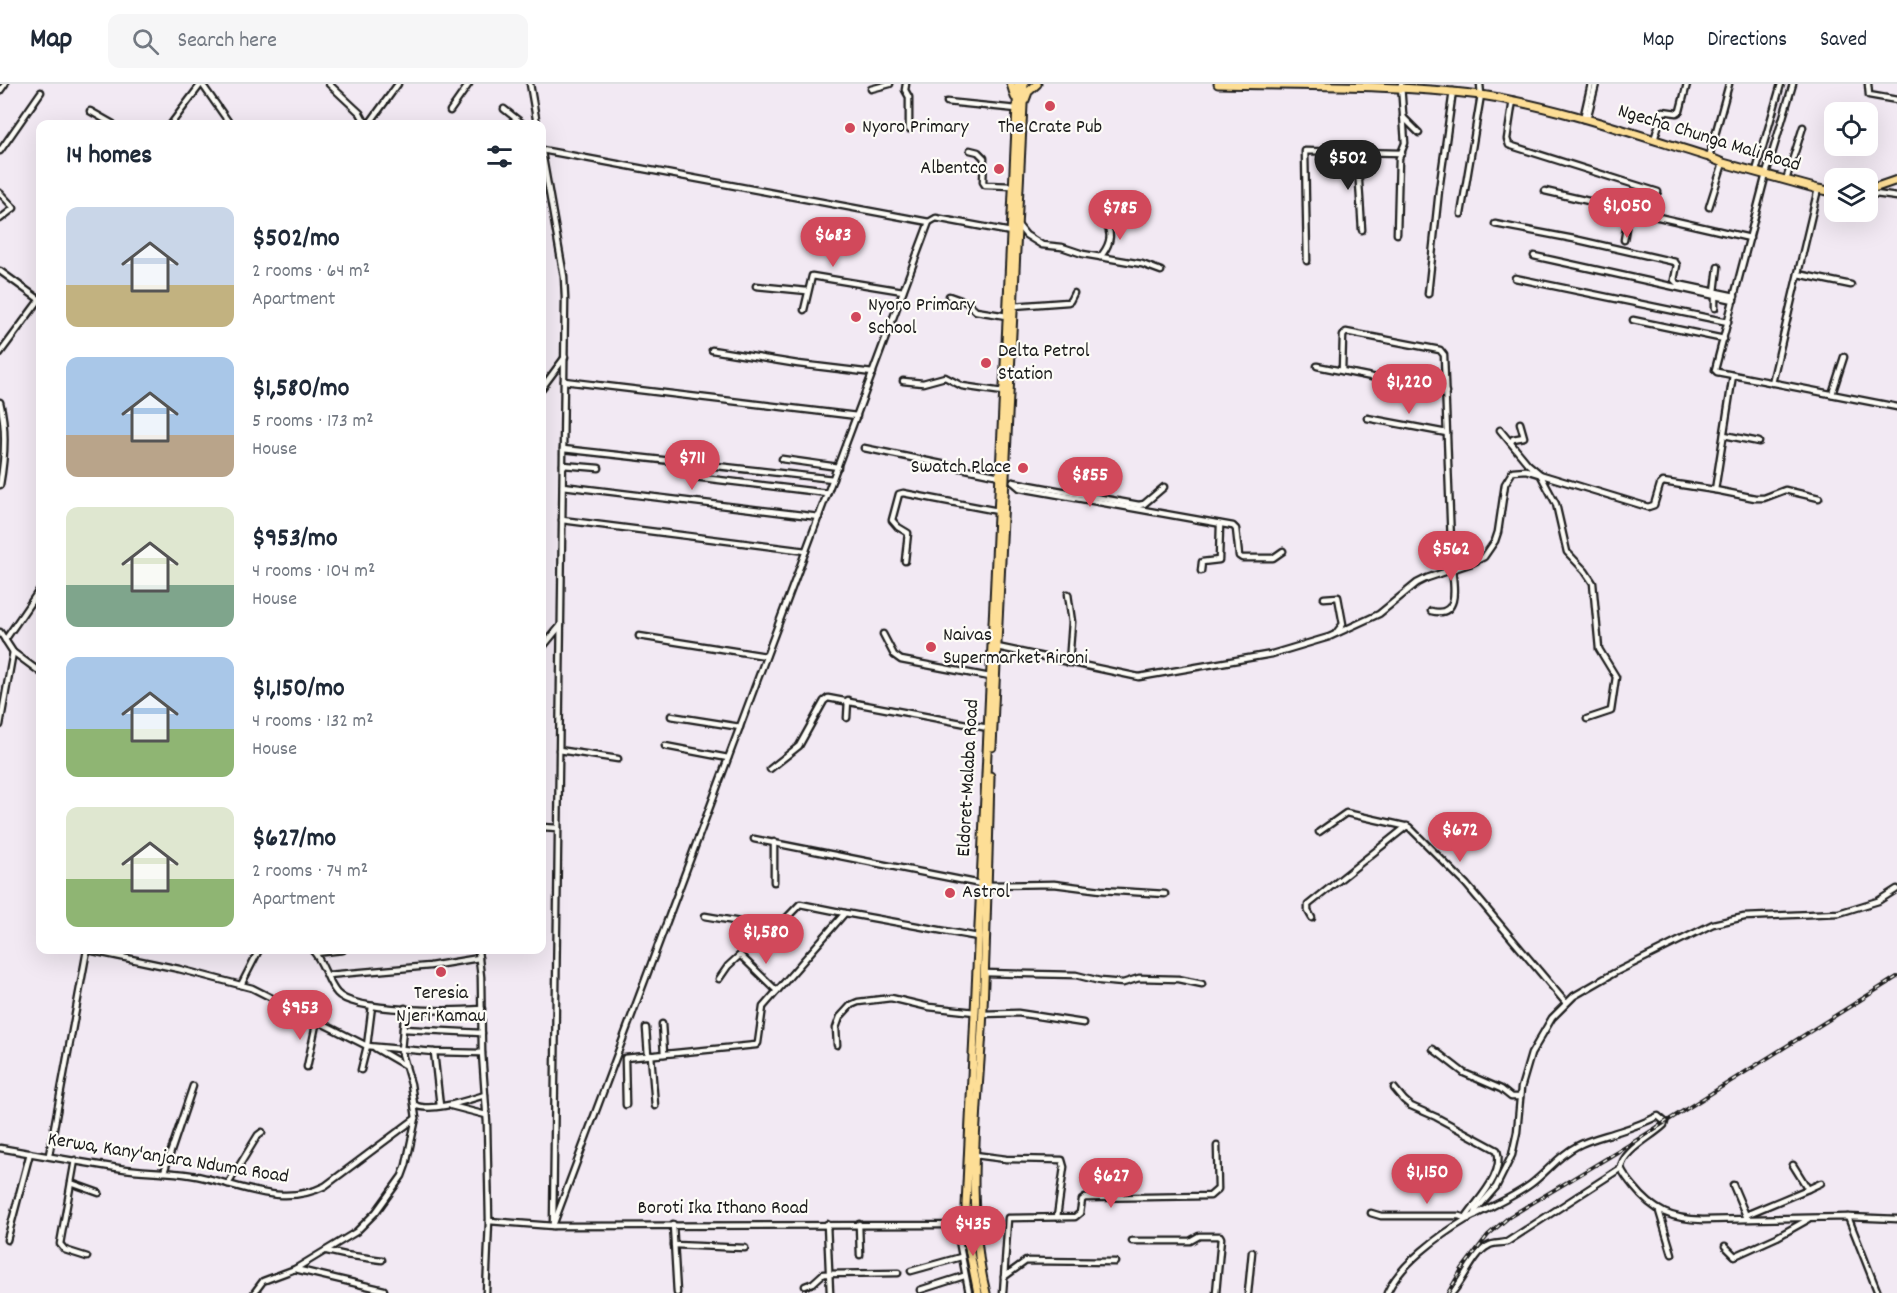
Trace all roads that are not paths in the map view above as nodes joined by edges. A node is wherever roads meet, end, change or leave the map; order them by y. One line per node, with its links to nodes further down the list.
1 (5, 84): 27 (street)
2 (202, 84): 42 (street); 43 (street)
3 (328, 84): 44 (street)
4 (398, 84): 45 (street)
5 (469, 84): 37 (street)
6 (530, 84): 47 (street)
7 (890, 84): 26 (street)
8 (906, 84): 49 (street)
9 (1011, 84): 34 (main road)
10 (1018, 84): 34 (main road, Eldoret-Malaba Road)
11 (1024, 84): 39 (main road, Eldoret-Malaba Road)
12 (1037, 84): 39 (main road)
13 (1218, 84): 14 (main road, Ngecha Chunga Mali Road)
14 (1248, 84): 23 (main road, Ngecha Chunga Mali Road)
15 (1480, 84): 30 (street)
16 (1591, 84): 40 (street)
17 (1596, 84): 40 (street)
18 (1687, 84): 51 (street)
19 (1729, 84): 57 (street)
20 (1781, 84): 59 (street)
21 (1793, 84): 61 (street)
22 (1868, 84): 32 (street)
23 (1331, 85): 24 (main road, Ngecha Chunga Mali Road)
24 (1372, 85): 25 (main road, Ngecha Chunga Mali Road)
25 (1401, 85): 28 (main road, Ngecha Chunga Mali Road); 38 (street)
26 (871, 89)
27 (0, 91)
28 (1453, 91): 30 (main road, Ngecha Chunga Mali Road); 99 (street)
29 (41, 92): 53 (street)
30 (1481, 95): 31 (main road, Ngecha Chunga Mali Road); 75 (street)
31 (1513, 100): 40 (main road, Ngecha Chunga Mali Road); 69 (street)
32 (1897, 100)
33 (947, 102): 34 (street)
34 (1017, 107): 64 (main road, Eldoret-Malaba Road)
35 (504, 109): 46 (street)
36 (90, 111): 41 (street)
37 (450, 111)
38 (1403, 117): 50 (street); 56 (street)
39 (1022, 118): 78 (main road, Eldoret-Malaba Road)
40 (1585, 119): 51 (main road, Ngecha Chunga Mali Road)
41 (106, 120)
42 (174, 120)
43 (227, 120)
44 (365, 120)
45 (371, 120)
46 (518, 120)
47 (535, 120)
48 (1803, 127): 62 (street)
49 (909, 129)
50 (1419, 133)
51 (1654, 140): 57 (main road, Ngecha Chunga Mali Road)
52 (970, 150): 64 (street)
53 (0, 151)
54 (546, 152): 77 (street)
55 (1357, 152): 56 (street); 81 (street); 88 (street)
56 (1401, 153): 83 (street)
57 (1709, 157): 58 (main road, Ngecha Chunga Mali Road)
58 (1723, 163): 59 (main road, Ngecha Chunga Mali Road); 73 (street)
59 (1756, 171): 61 (main road, Ngecha Chunga Mali Road)
60 (546, 174): 114 (street)
61 (1766, 174): 62 (main road, Ngecha Chunga Mali Road); 84 (street)
62 (1786, 180): 66 (main road, Ngecha Chunga Mali Road)
63 (1897, 180): 65 (main road)
64 (1013, 186): 82 (main road, Eldoret-Malaba Road)
65 (1878, 187)
66 (1818, 189): 67 (main road, Ngecha Chunga Mali Road); 92 (street)
67 (1824, 190)
68 (1545, 191): 74 (street)
69 (1658, 192)
70 (0, 193): 76 (street)
71 (1878, 193): 72 (street)
72 (1897, 197)
73 (1708, 207)
74 (1629, 211): 84 (street); 85 (street)
75 (1461, 214)
76 (0, 219)
77 (929, 222): 82 (street); 97 (street)
78 (1017, 222): 87 (street); 105 (main road, Eldoret-Malaba Road)
79 (1495, 224): 100 (street)
80 (1106, 225): 87 (street)
81 (1362, 230)
82 (1011, 232): 108 (main road, Eldoret-Malaba Road)
83 (1397, 234)
84 (1750, 238): 103 (street)
85 (1624, 240)
86 (1534, 256): 100 (street)
87 (1100, 257): 91 (street)
88 (1306, 261)
89 (1718, 267): 100 (street)
90 (0, 271): 101 (street)
91 (1161, 271)
92 (1798, 274): 94 (street); 123 (street)
93 (1515, 278): 110 (street)
94 (1851, 285)
95 (756, 286): 96 (street)
96 (807, 291): 97 (street); 107 (street)
97 (903, 291): 118 (street)
98 (1074, 293): 105 (street)
99 (1428, 294)
100 (1715, 294): 103 (street); 106 (street)
101 (36, 296)
102 (949, 296): 108 (street)
103 (1735, 298): 110 (street)
104 (36, 304): 113 (street)
105 (1013, 306): 145 (main road, Eldoret-Malaba Road)
106 (1715, 308)
107 (804, 310)
108 (1007, 316): 124 (main road, Eldoret-Malaba Road)
109 (1634, 320): 111 (street)
110 (1728, 322): 111 (street)
111 (1724, 339): 119 (street)
112 (712, 350): 118 (street)
113 (0, 353)
114 (565, 357): 120 (street); 122 (street)
115 (1844, 357): 126 (street)
116 (1317, 366): 117 (street)
117 (1342, 371): 125 (street); 125 (street)
118 (873, 373): 129 (street)
119 (1733, 375): 123 (street); 134 (street)
120 (564, 381): 129 (street); 138 (street)
121 (903, 381): 124 (street)
122 (546, 383)
123 (1772, 383): 126 (street)
124 (1004, 392): 145 (main road, Eldoret-Malaba Road)
125 (1446, 392): 133 (street)
126 (1832, 394): 128 (street)
127 (0, 402): 148 (street)
128 (1897, 407)
129 (857, 416): 141 (street)
130 (1367, 418): 133 (street)
131 (1520, 423): 135 (street)
132 (1500, 430): 135 (street)
133 (1447, 434): 161 (street)
134 (1724, 435): 136 (street); 151 (street)
135 (1511, 442): 143 (street)
136 (1759, 442)
137 (864, 448): 145 (street)
138 (563, 449): 140 (street); 146 (street)
139 (782, 459): 141 (street)
140 (563, 465): 142 (street); 149 (street)
141 (837, 467): 146 (street)
142 (599, 468)
143 (1540, 474): 151 (street); 161 (street); 183 (street)
144 (693, 477): 152 (street)
145 (1002, 478): 147 (street); 154 (main road, Eldoret-Malaba Road); 174 (main road, Eldoret-Malaba Road)
146 (833, 479): 152 (street)
147 (1013, 482): 150 (street); 157 (street)
148 (0, 485)
149 (563, 486): 155 (street); 156 (street)
150 (1164, 487)
151 (1715, 490): 153 (street)
152 (827, 494): 155 (street)
153 (1819, 498)
154 (998, 511): 160 (street); 179 (main road, Eldoret-Malaba Road)
155 (819, 517): 158 (street)
156 (562, 520): 158 (street); 167 (street)
157 (1220, 524): 159 (street); 162 (street)
158 (806, 551): 176 (street)
159 (1283, 551)
160 (905, 561)
161 (1452, 570): 166 (street); 171 (street)
162 (1201, 572)
163 (1068, 594): 177 (street)
164 (36, 595): 172 (street)
165 (1324, 598): 171 (street)
166 (1431, 611)
167 (561, 625): 173 (street); 188 (street)
168 (0, 632): 172 (street)
169 (883, 634): 179 (street)
170 (639, 636): 176 (street)
171 (1333, 636): 177 (street)
172 (5, 640): 175 (street)
173 (546, 643)
174 (997, 647): 177 (street); 199 (main road, Eldoret-Malaba Road)
175 (13, 651): 178 (street); 184 (street)
176 (766, 656): 185 (street)
177 (1069, 663)
178 (36, 669)
179 (990, 677): 186 (main road, Eldoret-Malaba Road)
180 (848, 700): 182 (street); 186 (street); 191 (street)
181 (671, 716): 185 (street)
182 (847, 718)
183 (1587, 719)
184 (0, 725)
185 (740, 728): 189 (street)
186 (988, 728): 199 (main road, Eldoret-Malaba Road)
187 (665, 746): 189 (street)
188 (559, 750): 190 (street); 194 (street)
189 (728, 758): 283 (street)
190 (618, 759)
191 (770, 769)
192 (546, 826): 194 (street)
193 (1407, 826): 195 (street); 204 (street); 218 (street)
194 (558, 828): 283 (street)
195 (1319, 832)
196 (754, 838): 197 (street)
197 (774, 842): 198 (street); 199 (street)
198 (774, 882)
199 (984, 884): 201 (street); 205 (main road, Eldoret-Malaba Road); 212 (main road, Eldoret-Malaba Road)
200 (1897, 889): 218 (street)
201 (1165, 894)
202 (845, 913): 203 (street); 205 (street); 217 (street)
203 (705, 916)
204 (1312, 918)
205 (978, 937): 222 (main road, Eldoret-Malaba Road)
206 (87, 954): 256 (street)
207 (107, 954): 216 (street)
208 (257, 954): 216 (street)
209 (315, 954): 213 (street)
210 (478, 954): 211 (street)
211 (479, 958): 213 (street); 221 (street)
212 (984, 973): 215 (street); 222 (main road, Eldoret-Malaba Road)
213 (328, 975): 219 (street)
214 (718, 980): 217 (street)
215 (1202, 984)
216 (241, 985): 223 (street)
217 (777, 991): 236 (street)
218 (1566, 1003): 244 (street)
219 (372, 1006): 220 (street); 229 (street)
220 (405, 1008): 221 (street); 227 (street)
221 (482, 1009): 228 (street)
222 (979, 1013): 224 (street); 231 (street); 257 (main road, Eldoret-Malaba Road); 278 (main road, Eldoret-Malaba Road)
223 (316, 1020): 229 (street); 239 (street)
224 (1083, 1023)
225 (662, 1024): 236 (street)
226 (646, 1028): 237 (street)
227 (403, 1029): 228 (street); 233 (street)
228 (482, 1033): 235 (street)
229 (367, 1046): 230 (street); 240 (street)
230 (373, 1046): 233 (street); 238 (street)
231 (837, 1046)
232 (1433, 1049): 244 (street)
233 (401, 1050): 234 (street); 238 (street)
234 (434, 1052): 235 (street); 248 (street)
235 (482, 1053): 243 (street)
236 (664, 1054): 237 (street)
237 (649, 1055): 247 (street); 249 (street)
238 (406, 1066): 245 (street)
239 (307, 1067)
240 (361, 1070)
241 (193, 1086): 261 (street)
242 (1394, 1088): 274 (street)
243 (485, 1095): 246 (street); 250 (street)
244 (1520, 1097): 270 (street)
245 (415, 1105): 248 (street); 251 (street)
246 (448, 1105): 248 (street); 250 (street)
247 (626, 1105)
248 (440, 1106)
249 (655, 1106)
250 (486, 1115): 277 (street)
251 (416, 1118): 264 (street, Kerwa, Kany'anjara Nduma Road); 289 (street)
252 (262, 1132): 264 (street)
253 (1216, 1146): 271 (street)
254 (0, 1148): 255 (street, Kerwa, Kany'anjara Nduma Road)
255 (30, 1153): 256 (street, Kerwa, Kany'anjara Nduma Road); 284 (street)
256 (49, 1155): 258 (street, Kerwa, Kany'anjara Nduma Road)
257 (975, 1155): 271 (street); 312 (main road, Eldoret-Malaba Road)
258 (75, 1160): 261 (street, Kerwa, Kany'anjara Nduma Road); 263 (street)
259 (1793, 1165): 266 (street)
260 (1621, 1168): 268 (street); 270 (street); 317 (street)
261 (164, 1172): 264 (street, Kerwa, Kany'anjara Nduma Road)
262 (1821, 1183): 266 (street)
263 (71, 1184): 267 (street); 293 (street)
264 (228, 1184)
265 (1733, 1185): 272 (street)
266 (1808, 1189): 272 (street)
267 (99, 1193)
268 (1659, 1211): 272 (street); 291 (street)
269 (1371, 1213): 274 (street)
270 (1475, 1215): 274 (street)
271 (1057, 1217): 302 (street)
272 (1746, 1217): 275 (street)
273 (1848, 1217): 275 (street); 276 (street); 318 (street)
274 (1467, 1218): 316 (street)
275 (1811, 1218): 287 (street)
276 (1897, 1219)
277 (489, 1221): 283 (street, Boroti Ika Ithano Road); 307 (street)
278 (966, 1222): 282 (street, Boroti Ika Ithano Road); 311 (main road, Eldoret-Malaba Road)
279 (673, 1224): 280 (street, Boroti Ika Ithano Road); 283 (street, Boroti Ika Ithano Road); 286 (street)
280 (827, 1224): 281 (street, Boroti Ika Ithano Road); 299 (street)
281 (859, 1224): 282 (street, Boroti Ika Ithano Road); 292 (street)
282 (956, 1225): 294 (street)
283 (553, 1226)
284 (7, 1240)
285 (1132, 1241): 314 (street)
286 (674, 1245): 288 (street); 308 (street)
287 (1725, 1246)
288 (745, 1248)
289 (327, 1251): 295 (street); 297 (street)
290 (1252, 1252): 315 (street)
291 (1672, 1254)
292 (860, 1255)
293 (87, 1257)
294 (961, 1257): 298 (street); 301 (street)
295 (382, 1260)
296 (1114, 1262): 302 (street)
297 (295, 1269): 304 (street); 306 (street)
298 (911, 1271)
299 (829, 1273): 300 (street); 303 (street); 309 (street)
300 (898, 1273)
301 (964, 1275): 305 (street); 310 (street)
302 (1004, 1276): 313 (street)
303 (805, 1286)
304 (384, 1290)
305 (920, 1290)
306 (254, 1293)
307 (486, 1293)
308 (676, 1293)
309 (830, 1293)
310 (969, 1293)
311 (978, 1293)
312 (986, 1293)
313 (1003, 1293)
314 (1216, 1293)
315 (1248, 1293)
316 (1388, 1293)
317 (1452, 1293)
318 (1878, 1293)

